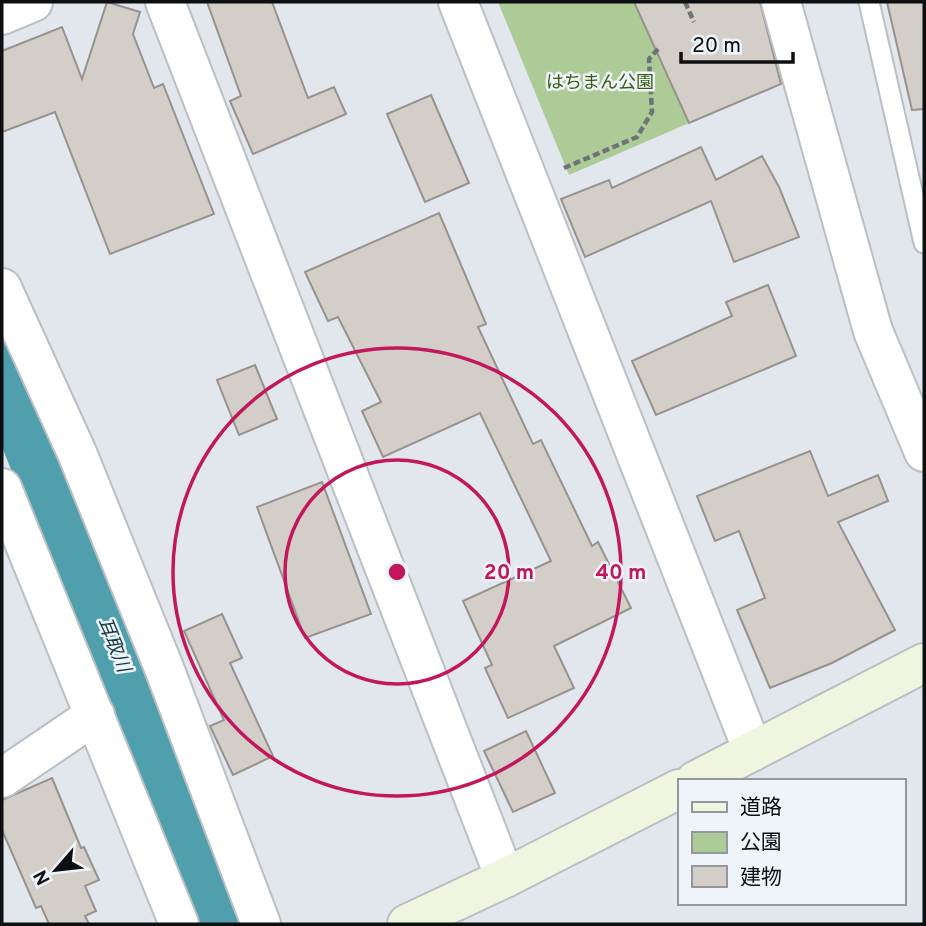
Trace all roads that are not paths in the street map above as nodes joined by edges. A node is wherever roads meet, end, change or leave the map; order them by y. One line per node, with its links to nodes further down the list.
1 (33, 2): 6 (street)
2 (165, 2): 17 (street)
3 (458, 2): 13 (street)
4 (781, 2): 9 (street)
5 (869, 2): 7 (lane)
6 (2, 15)
7 (924, 243)
8 (2, 288): 19 (street)
9 (924, 452)
10 (2, 488): 12 (street)
11 (924, 663): 13 (street)
12 (95, 715): 14 (street); 18 (street)
13 (753, 751): 15 (street)
14 (2, 778)
15 (699, 779)
16 (678, 790): 17 (street)
17 (505, 878): 20 (street)
18 (179, 924)
19 (261, 924)
20 (407, 924)

